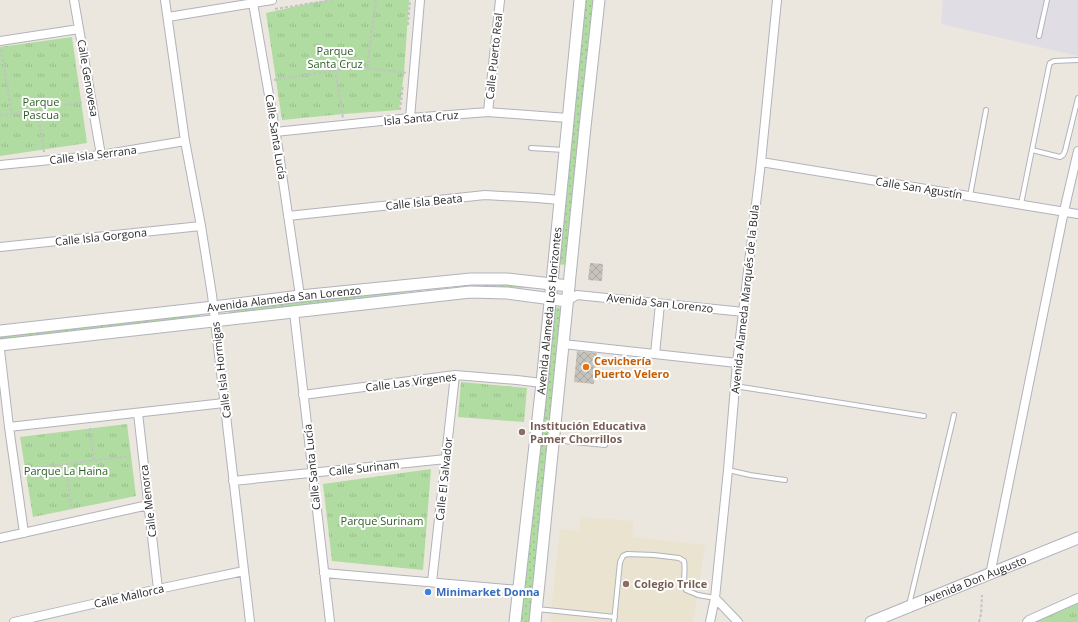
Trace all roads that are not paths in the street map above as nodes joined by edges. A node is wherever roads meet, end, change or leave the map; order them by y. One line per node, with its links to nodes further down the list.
1 (74, 0): 12 (street, Calle Genovesa)
2 (165, 0): 11 (street, Calle Isla Hormigas)
3 (272, 0): 10 (street)
4 (420, 0): 19 (street)
5 (500, 0): 18 (street, Calle Puerto Real)
6 (580, 0): 20 (street, Avenida Alameda Los Horizontes)
7 (599, 0): 39 (street, Avenida Alameda Los Horizontes)
8 (777, 0): 28 (street, Avenida Alameda Marqués de la Bula)
9 (1047, 0): 13 (lane)
10 (253, 3): 11 (street); 21 (street, Calle Santa Lucía)
11 (168, 17): 22 (street, Calle Isla Hormigas)
12 (79, 29): 14 (street); 27 (street, Calle Genovesa)
13 (1039, 36)
14 (0, 40)
15 (1078, 60): 25 (lane)
16 (1078, 98): 25 (lane)
17 (986, 110): 30 (lane)
18 (488, 112): 19 (street, Isla Santa Cruz); 20 (street, Isla Santa Cruz)
19 (410, 118): 21 (street, Isla Santa Cruz)
20 (568, 118): 24 (street, Avenida Alameda Los Horizontes)
21 (275, 132): 35 (street, Calle Santa Lucía)
22 (186, 141): 27 (street, Calle Isla Serrana); 36 (street, Calle Isla Hormigas)
23 (531, 148): 24 (lane)
24 (565, 150): 31 (street, Avenida Alameda Los Horizontes)
25 (1032, 150): 32 (lane)
26 (1078, 151): 33 (street)
27 (101, 155): 29 (street, Calle Isla Serrana)
28 (761, 162): 30 (street, Calle San Agustín); 46 (street, Avenida Alameda Marqués de la Bula)
29 (0, 165)
30 (970, 196): 32 (street, Calle San Agustín)
31 (560, 200): 35 (street, Calle Isla Beata); 38 (street, Avenida Alameda Los Horizontes)
32 (1020, 204): 33 (street, Calle San Agustín)
33 (1064, 211): 34 (street, Calle San Agustín); 76 (street)
34 (1078, 214)
35 (288, 216): 40 (street, Calle Santa Lucía)
36 (201, 226): 37 (street, Calle Isla Gorgona); 44 (street, Calle Isla Hormigas)
37 (0, 247)
38 (552, 284): 39 (street, Avenida Alameda San Lorenzo); 40 (street, Avenida Alameda San Lorenzo); 41 (street, Avenida Alameda Los Horizontes)
39 (569, 286): 42 (street, Avenida Alameda Los Horizontes)
40 (300, 296): 44 (street, Avenida Alameda San Lorenzo)
41 (550, 298): 42 (street, Avenida Alameda San Lorenzo); 45 (street, Avenida Alameda San Lorenzo); 55 (street, Avenida Alameda Los Horizontes)
42 (572, 298): 43 (street, Avenida San Lorenzo); 49 (street, Avenida Alameda Los Horizontes)
43 (660, 304): 46 (street, Avenida San Lorenzo); 52 (street)
44 (214, 307): 47 (street, Calle Isla Hormigas); 48 (street, Avenida Alameda San Lorenzo)
45 (294, 312): 47 (street, Avenida Alameda San Lorenzo); 57 (street, Calle Santa Lucía)
46 (744, 312): 53 (street, Avenida Alameda Marqués de la Bula)
47 (215, 321): 50 (street, Avenida Alameda San Lorenzo); 58 (street, Calle Isla Hormigas)
48 (0, 331)
49 (563, 344): 52 (street); 63 (street, Avenida Alameda Los Horizontes)
50 (0, 345)
51 (0, 350): 62 (street)
52 (655, 354): 53 (street)
53 (737, 363): 56 (street, Avenida Alameda Marqués de la Bula)
54 (455, 376): 55 (street, Calle Las Vírgenes); 57 (street, Calle Las Vírgenes); 65 (street, Calle El Salvador)
55 (542, 383): 79 (street, Avenida Alameda Los Horizontes)
56 (736, 386): 61 (lane); 66 (street, Avenida Alameda Marqués de la Bula)
57 (304, 395): 67 (street, Calle Santa Lucía)
58 (224, 403): 59 (street); 69 (street, Calle Isla Hormigas)
59 (138, 413): 62 (street); 70 (street, Calle Menorca)
60 (954, 415): 82 (lane)
61 (924, 416)
62 (9, 427): 71 (street)
63 (553, 440): 64 (lane); 83 (street, Avenida Alameda Los Horizontes)
64 (605, 445)
65 (446, 459): 67 (street, Calle Surinam); 77 (street, Calle El Salvador)
66 (728, 470): 68 (lane); 80 (street, Avenida Alameda Marqués de la Bula)
67 (312, 473): 69 (street, Calle Surinam); 75 (street, Calle Santa Lucía)
68 (785, 480)
69 (234, 481): 74 (street, Calle Isla Hormigas)
70 (148, 505): 71 (street); 78 (street, Calle Menorca)
71 (24, 533): 72 (street)
72 (0, 538)
73 (1078, 538): 76 (street, Avenida Don Augusto)
74 (244, 571): 78 (street, Calle Mallorca); 86 (street, Calle Isla Hormigas)
75 (324, 573): 77 (street); 87 (street, Calle Santa Lucía)
76 (990, 575): 82 (street, Avenida Don Augusto)
77 (432, 582): 79 (street)
78 (158, 589): 85 (street, Calle Mallorca)
79 (519, 590): 88 (street, Avenida Alameda Los Horizontes)
80 (715, 598): 84 (lane); 90 (street, Avenida Alameda Marqués de la Bula); 91 (street)
81 (1078, 598): 93 (street)
82 (909, 607): 92 (street, Avenida Don Augusto)
83 (536, 609): 84 (lane); 89 (street, Avenida Alameda Los Horizontes)
84 (614, 620)
85 (14, 622)
86 (250, 622)
87 (330, 622)
88 (515, 622)
89 (535, 622)
90 (710, 622)
91 (738, 622)
92 (871, 622)
93 (1027, 622)

